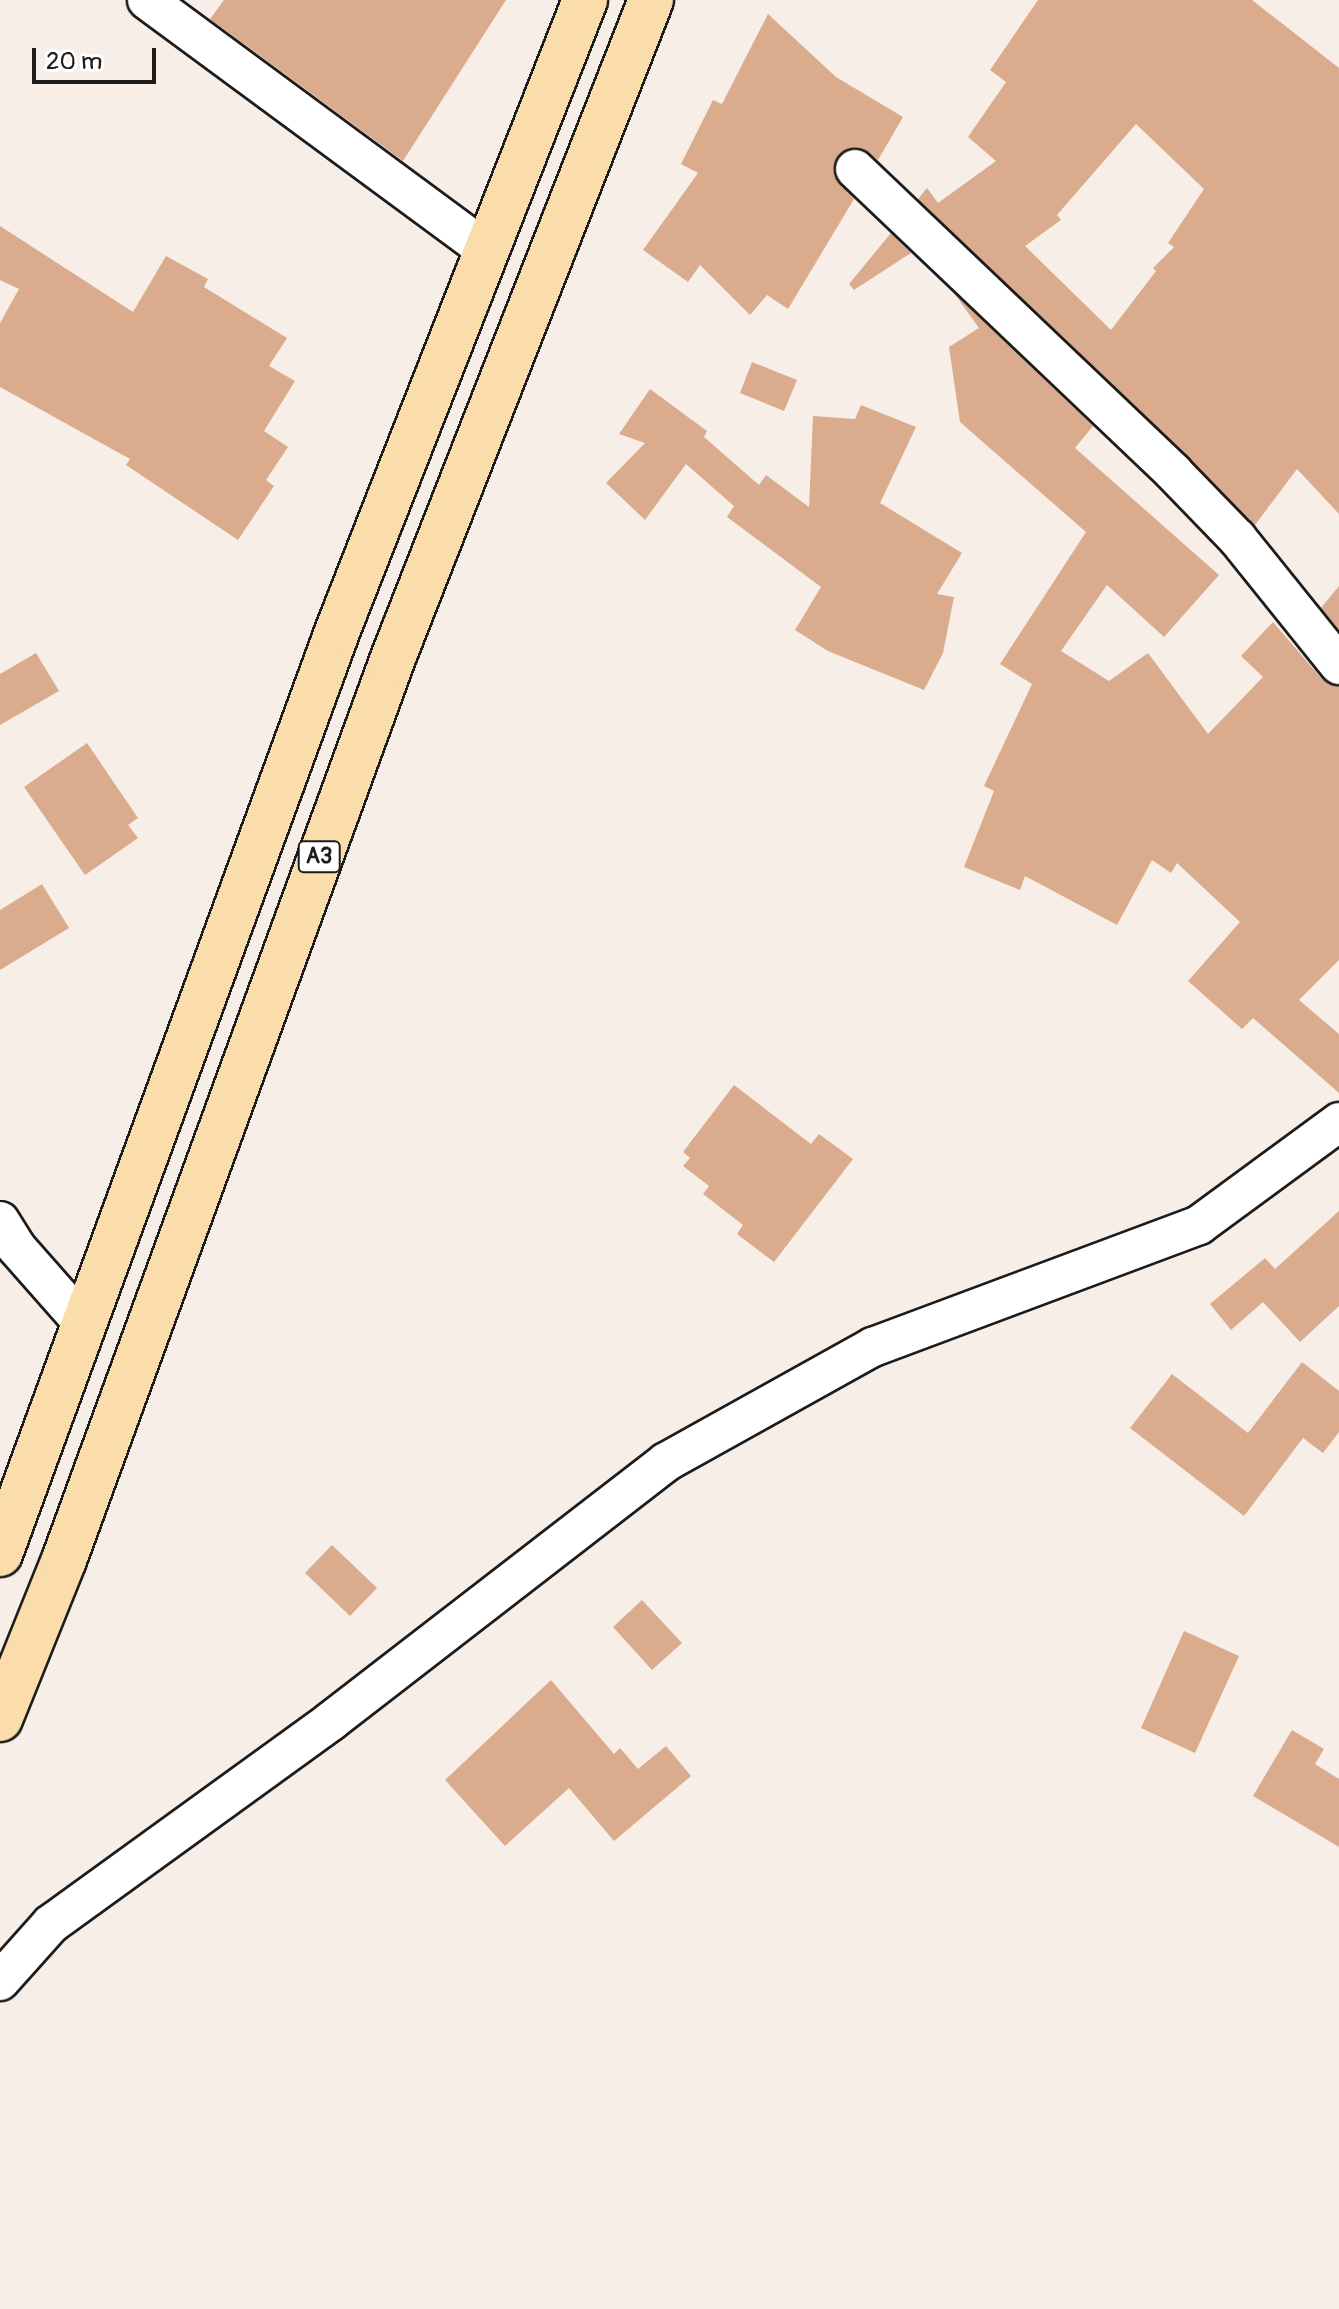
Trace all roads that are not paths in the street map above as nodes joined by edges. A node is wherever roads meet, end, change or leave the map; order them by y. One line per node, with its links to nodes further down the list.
1 (147, 0): 5 (street)
2 (585, 0): 5 (highway, A3)
3 (651, 0): 11 (highway, A3)
4 (855, 169): 6 (street)
5 (485, 249): 9 (highway, A3)
6 (1339, 665)
7 (1339, 1122): 12 (street)
8 (0, 1221): 9 (street)
9 (84, 1324): 10 (highway, A3)
10 (0, 1554)
11 (0, 1719)
12 (0, 1981)

